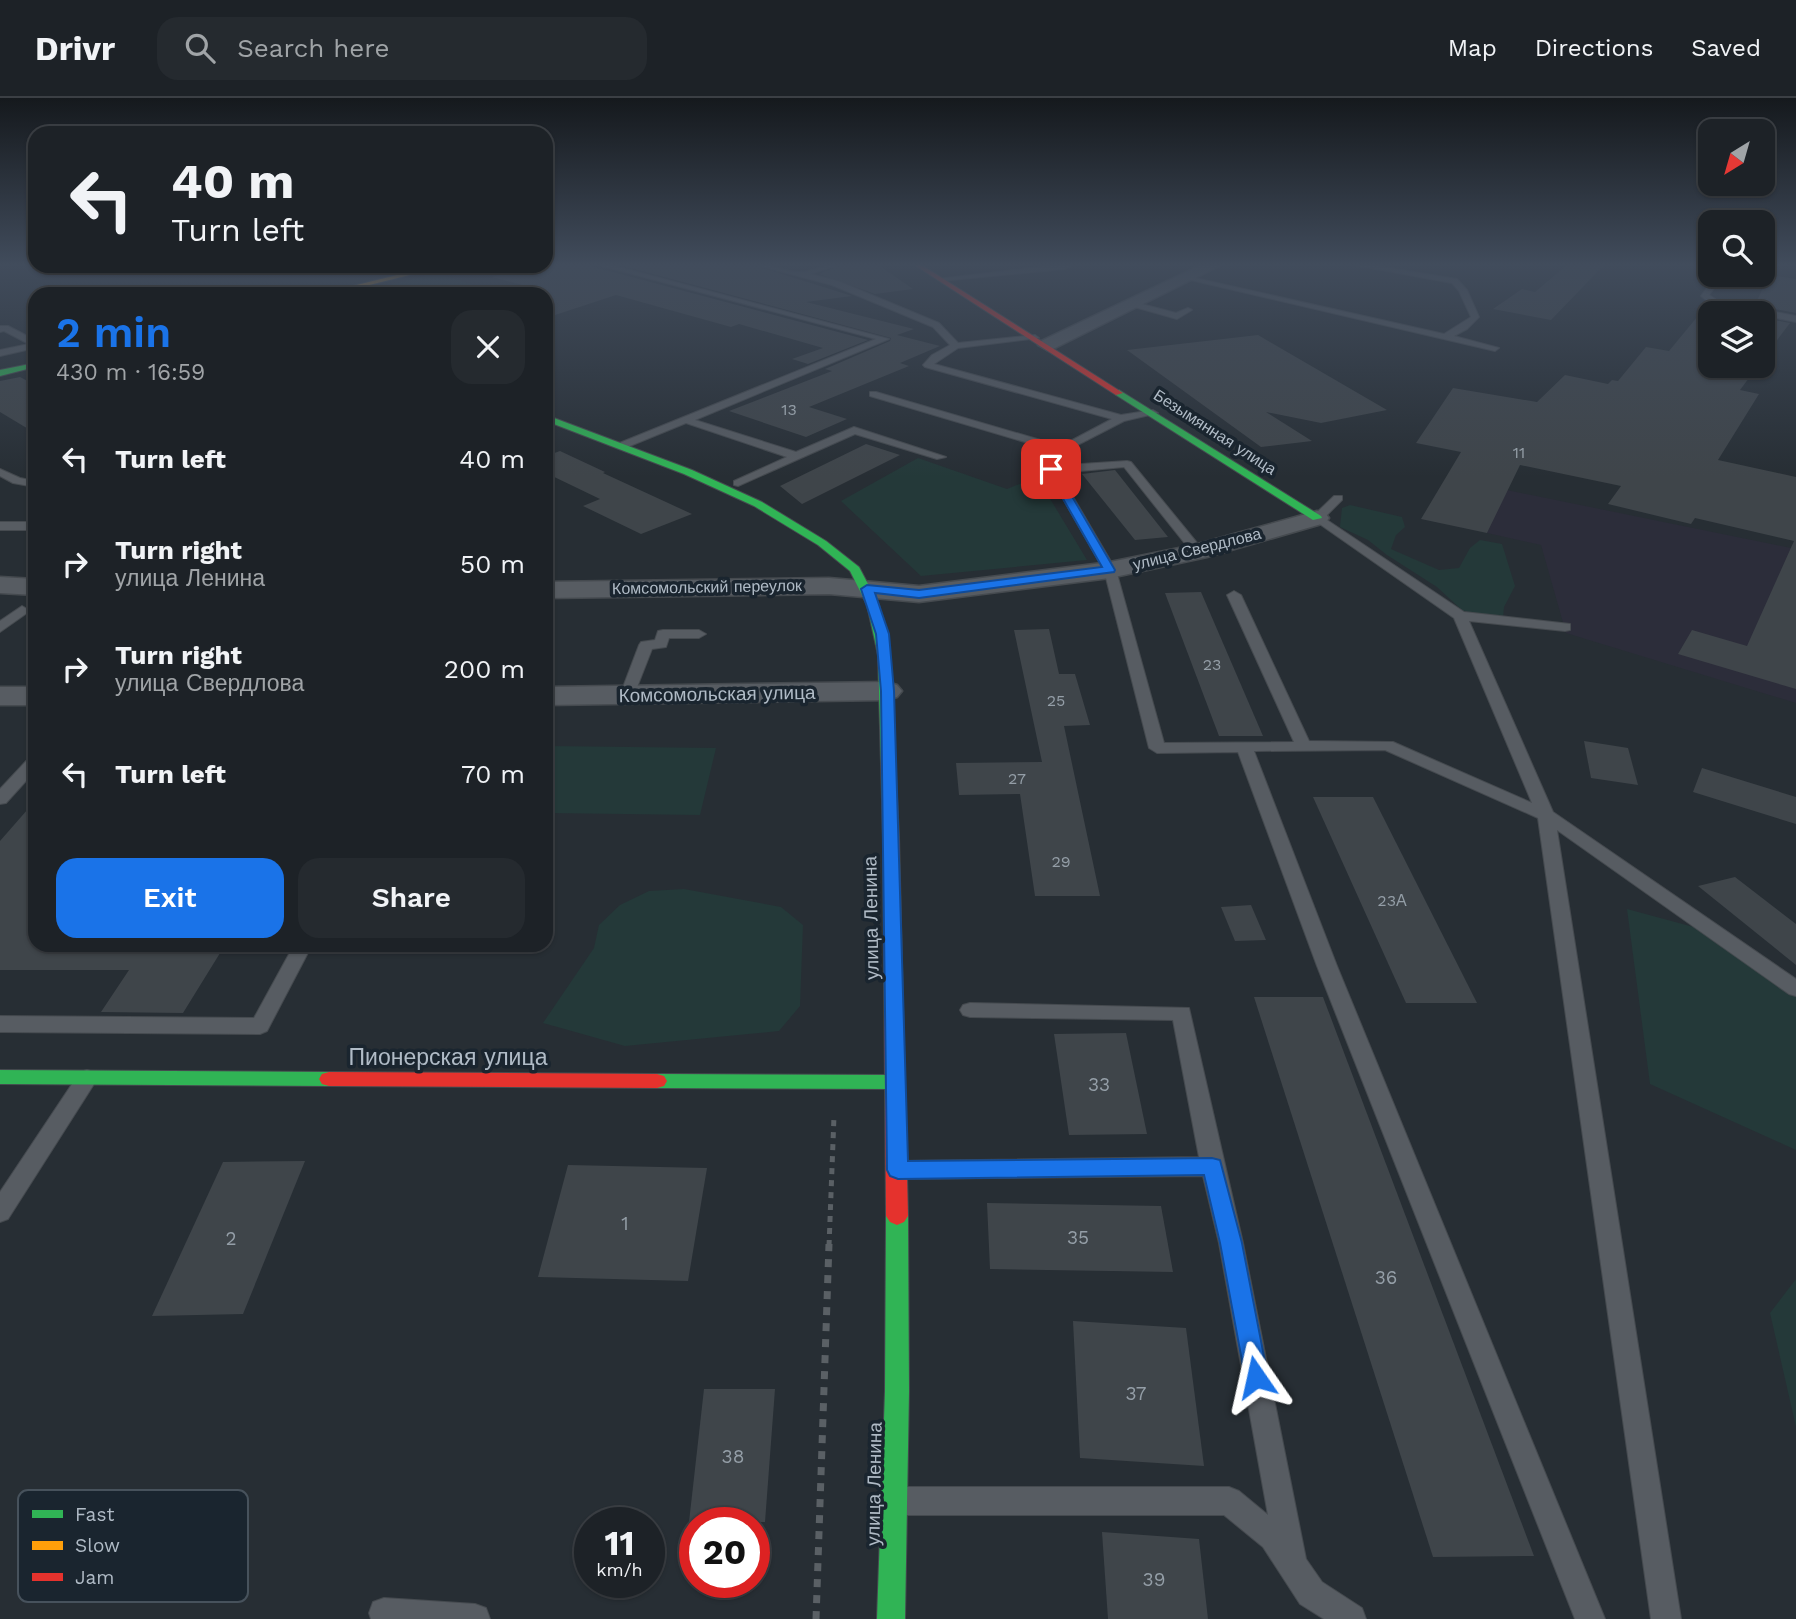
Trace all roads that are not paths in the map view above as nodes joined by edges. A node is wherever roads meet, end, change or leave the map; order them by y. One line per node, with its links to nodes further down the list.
1 (870, 335): 17 (lane)
2 (946, 335): 9 (lane)
3 (1030, 335): 7 (street, Безымянная улица)
4 (1058, 335): 7 (street)
5 (1442, 335): 6 (lane)
6 (1447, 336): 10 (lane)
7 (1041, 342): 9 (lane); 15 (street, Безымянная улица)
8 (28, 346): 11 (lane)
9 (956, 346): 16 (lane)
10 (1495, 348)
11 (0, 353)
12 (28, 369): 13 (street)
13 (0, 373)
14 (873, 394): 16 (lane)
15 (1153, 413): 16 (lane); 26 (street, Безымянная улица)
16 (1121, 418)
17 (686, 420): 19 (lane); 20 (lane)
18 (553, 421): 19 (street, улица Ленина)
19 (621, 446): 32 (street, улица Ленина)
20 (796, 456): 21 (lane); 24 (lane)
21 (941, 457)
22 (0, 472): 23 (lane)
23 (28, 483)
24 (738, 483)
25 (1338, 498): 26 (lane)
26 (1317, 518): 29 (street, улица Свердлова); 35 (lane)
27 (0, 526): 28 (lane)
28 (28, 526)
29 (1198, 552): 30 (street, улица Свердлова); 30 (lane)
30 (1110, 570): 32 (street, улица Свердлова); 44 (lane)
31 (23, 588): 37 (lane)
32 (867, 589): 33 (street, Комсомольский переулок); 39 (street, улица Ленина)
33 (553, 590)
34 (1234, 595): 45 (lane)
35 (1460, 616): 36 (lane); 48 (lane)
36 (1564, 627)
37 (0, 628)
38 (699, 634): 40 (lane)
39 (887, 691): 40 (street, Комсомольская улица); 55 (street, улица Ленина)
40 (626, 695): 43 (street, Комсомольская улица)
41 (0, 696): 42 (street)
42 (28, 696)
43 (553, 696)
44 (1244, 747): 45 (lane); 65 (lane)
45 (1304, 747): 48 (lane)
46 (28, 769): 47 (lane)
47 (0, 799)
48 (1546, 815): 50 (lane); 66 (lane)
49 (299, 952): 52 (lane)
50 (1796, 989)
51 (970, 1010): 56 (lane)
52 (0, 1024)
53 (0, 1077): 54 (street, Пионерская улица)
54 (87, 1078): 55 (street, Пионерская улица); 58 (lane)
55 (895, 1082): 57 (street, улица Ленина)
56 (1212, 1166): 57 (lane); 60 (lane)
57 (898, 1170): 59 (street, улица Ленина)
58 (0, 1212)
59 (896, 1501): 60 (lane); 63 (street, улица Ленина)
60 (1292, 1564): 64 (lane)
61 (384, 1613): 62 (lane)
62 (475, 1619)
63 (891, 1619)
64 (1351, 1619)
65 (1590, 1619)
66 (1666, 1619)

